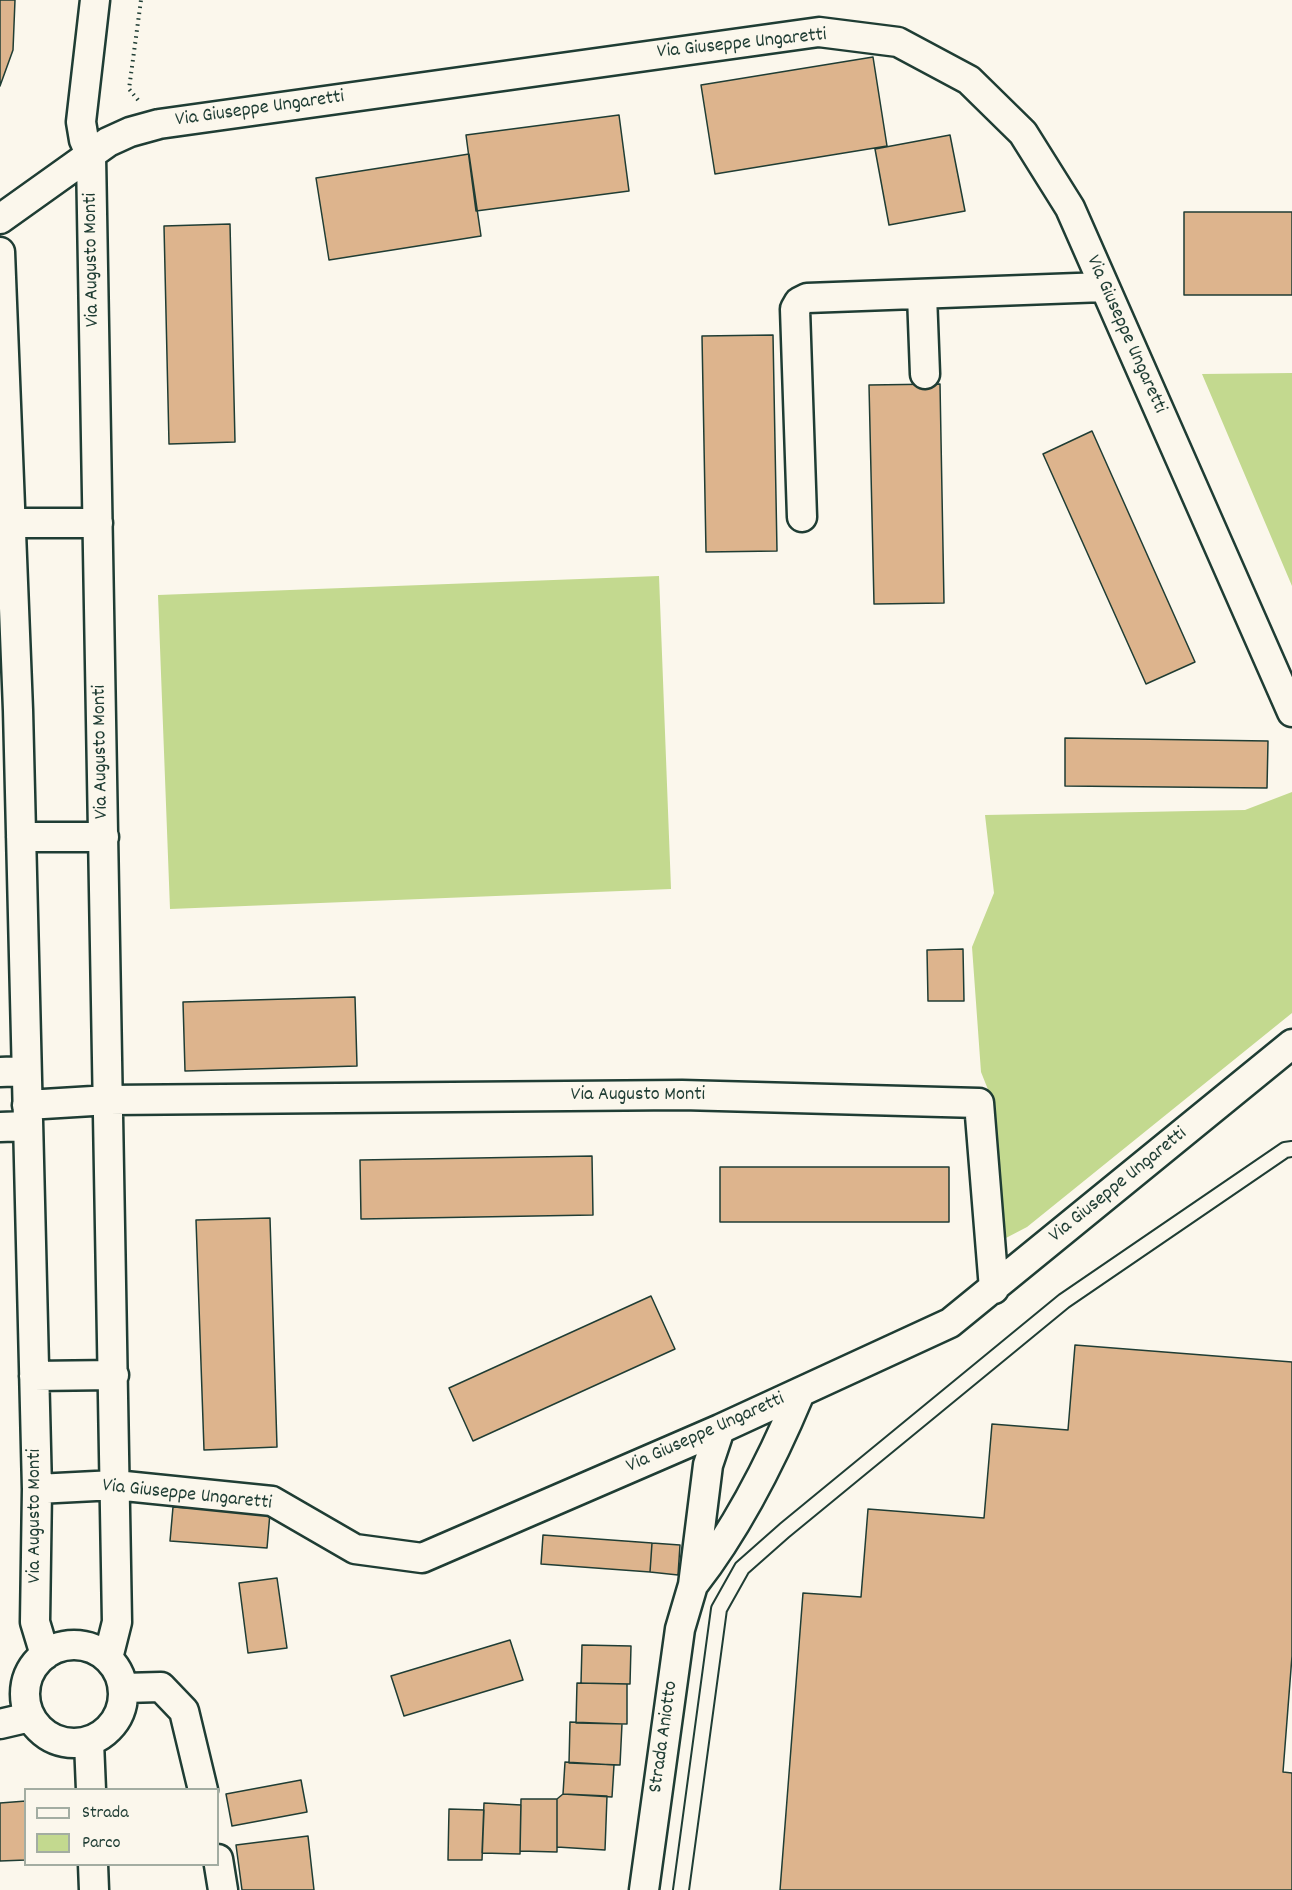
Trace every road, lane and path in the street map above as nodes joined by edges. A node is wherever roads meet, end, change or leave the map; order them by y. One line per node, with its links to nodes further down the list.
1 (95, 0): 4 (street, Via Augusto Monti)
2 (141, 0): 3 (path)
3 (144, 128): 4 (street, Via Giuseppe Ungaretti); 7 (street, Via Giuseppe Ungaretti)
4 (91, 156): 5 (street, Via Giuseppe Ungaretti); 12 (street, Via Augusto Monti)
5 (0, 219)
6 (0, 252): 11 (street, Via Augusto Monti)
7 (1104, 287): 8 (street); 13 (street, Via Giuseppe Ungaretti)
8 (922, 295): 9 (street); 10 (street)
9 (925, 374)
10 (802, 517)
11 (10, 523): 12 (street); 14 (street, Via Augusto Monti)
12 (98, 523): 15 (street, Via Augusto Monti)
13 (1292, 712)
14 (21, 837): 15 (street, Via Augusto Monti); 17 (street, Via Augusto Monti)
15 (104, 837): 18 (street, Via Augusto Monti)
16 (1292, 1044): 22 (street, Via Giuseppe Ungaretti)
17 (13, 1072): 19 (street, Via Augusto Monti)
18 (109, 1100): 19 (street, Via Augusto Monti); 22 (street, Via Augusto Monti); 23 (street, Via Augusto Monti)
19 (28, 1115): 20 (street); 24 (street, Via Augusto Monti)
20 (0, 1127)
21 (1292, 1149): 43 (lane)
22 (993, 1289): 25 (street, Via Giuseppe Ungaretti)
23 (114, 1375): 24 (street); 27 (street, Via Augusto Monti)
24 (34, 1376): 28 (street, Via Augusto Monti)
25 (800, 1393): 26 (street, Via Giuseppe Ungaretti); 29 (street, Strada Aniotto)
26 (720, 1429): 27 (street, Via Giuseppe Ungaretti); 29 (street, Strada Aniotto)
27 (115, 1485): 28 (street, Via Giuseppe Ungaretti); 31 (street, Via Augusto Monti)
28 (37, 1489): 30 (street, Via Augusto Monti)
29 (693, 1585): 42 (street, Strada Aniotto)
30 (45, 1655): 31 (street); 33 (street)
31 (108, 1658): 32 (street)
32 (124, 1688): 35 (street); 37 (street)
33 (30, 1717): 34 (street); 35 (street)
34 (0, 1724)
35 (89, 1742): 36 (street)
36 (91, 1788)
37 (203, 1788)
38 (219, 1865): 41 (street)
39 (93, 1866): 40 (street)
40 (94, 1890)
41 (223, 1890)
42 (644, 1890)
43 (681, 1890)

